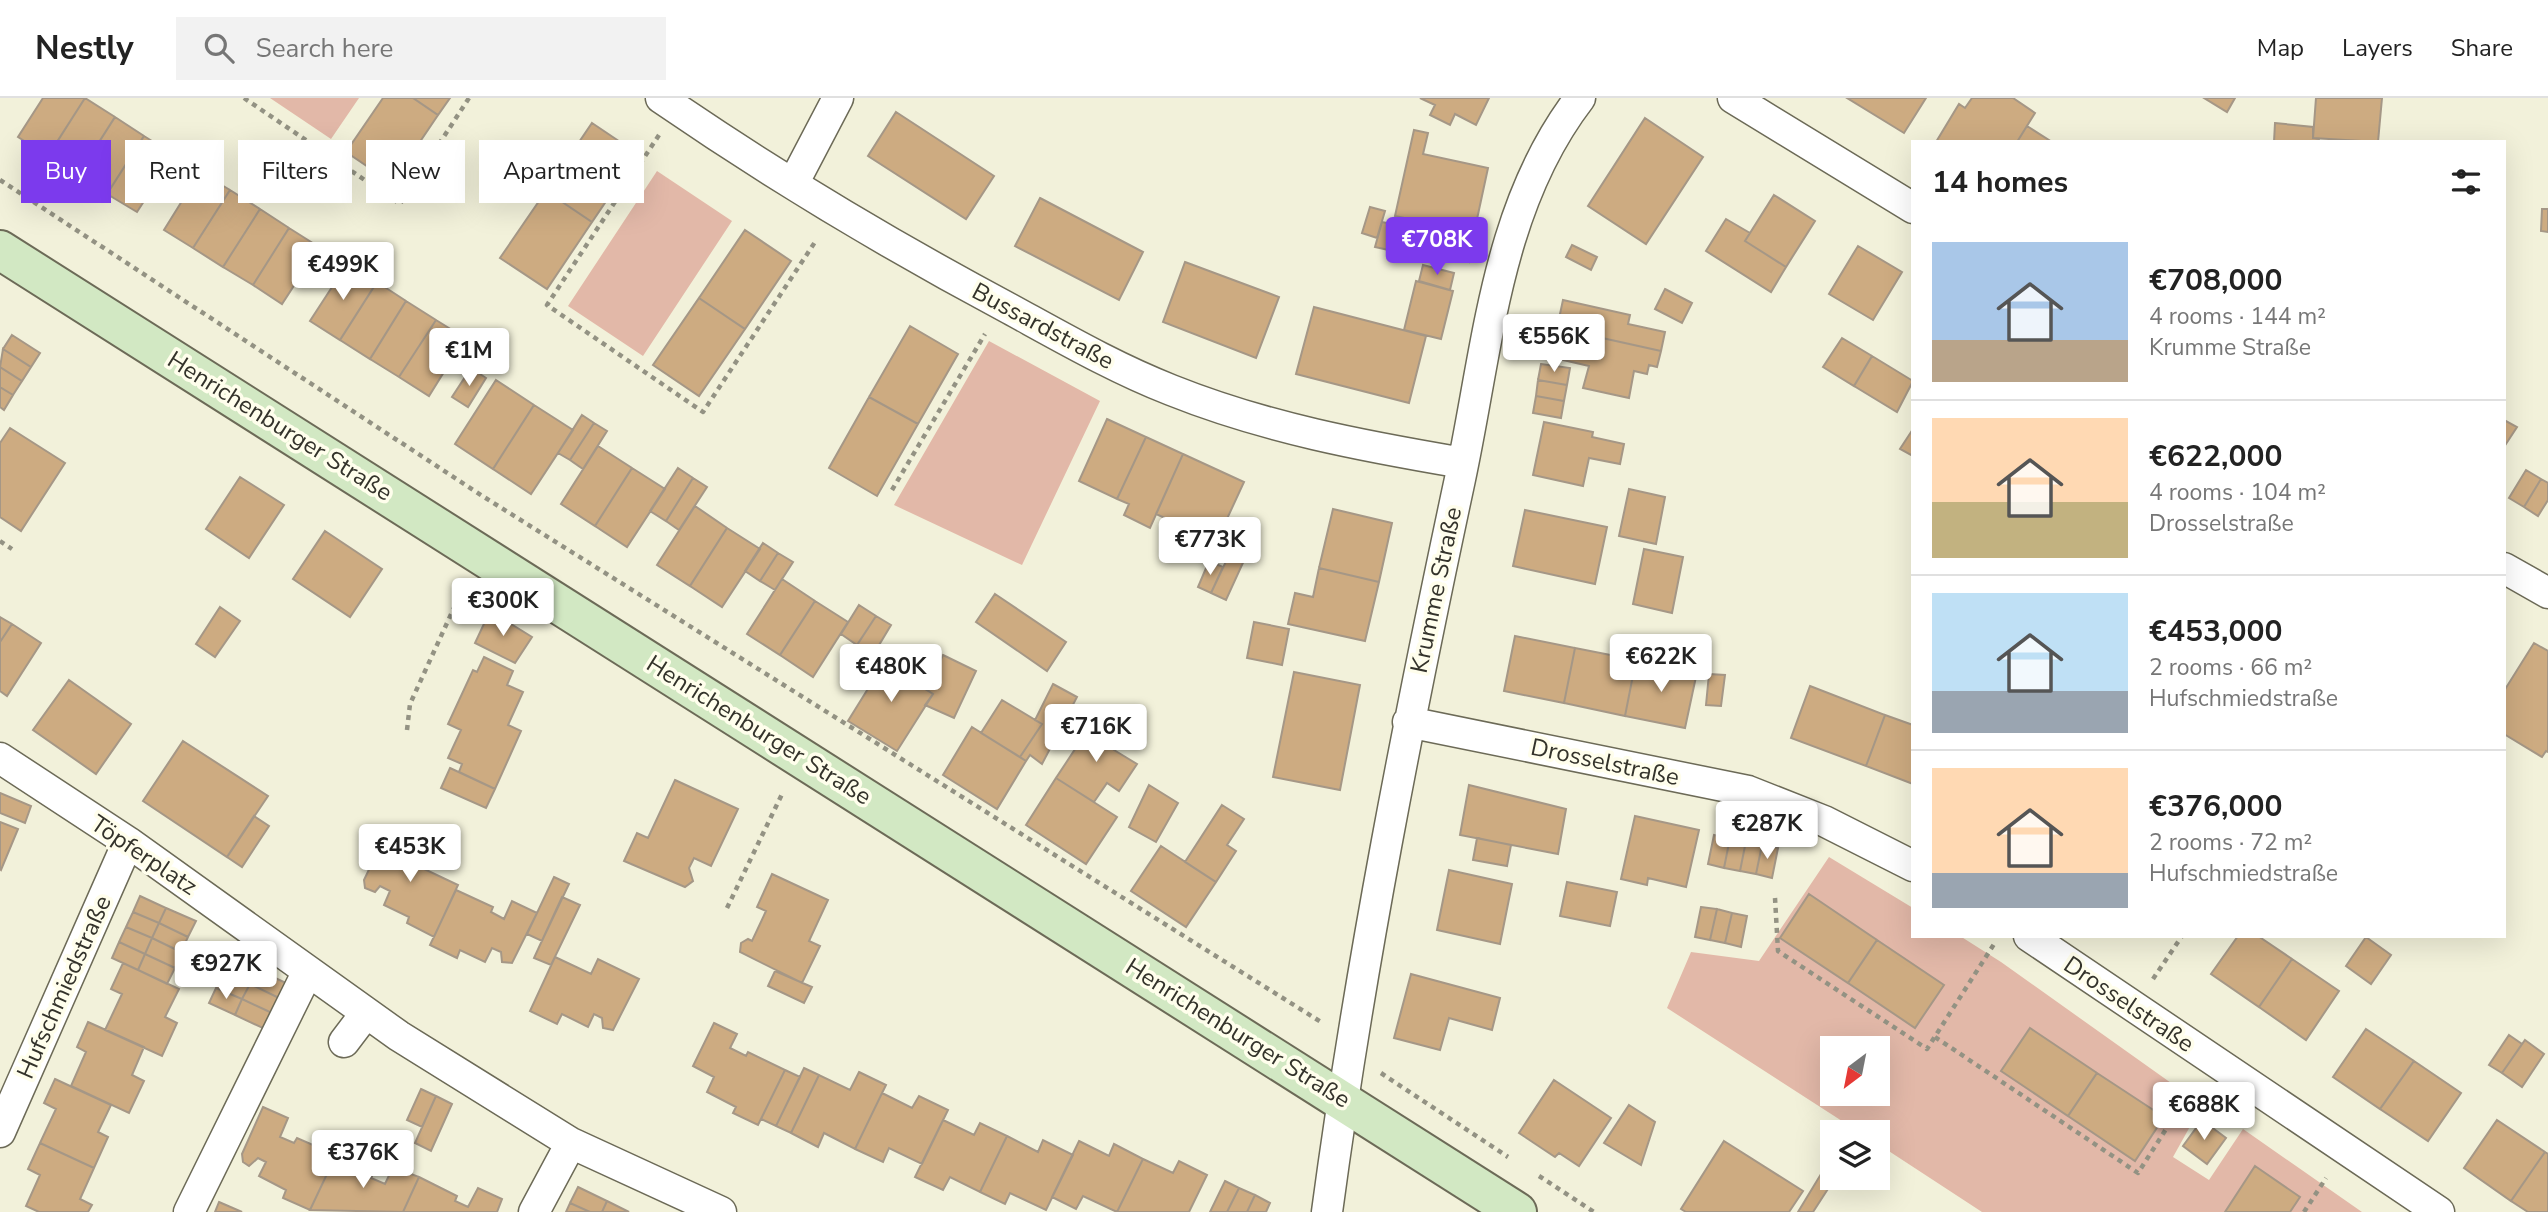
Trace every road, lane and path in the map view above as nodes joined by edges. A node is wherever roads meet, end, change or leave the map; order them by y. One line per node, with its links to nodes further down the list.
1 (244, 98): 2 (path)
2 (469, 98)
3 (838, 98): 8 (street)
4 (1580, 98): 13 (street, Krumme Straße)
5 (1733, 98): 9 (street)
6 (669, 103): 8 (street, Bussardstraße); 10 (path)
7 (0, 180): 15 (path)
8 (793, 184): 10 (street, Bussardstraße)
9 (1911, 207)
10 (836, 210): 12 (street, Bussardstraße)
11 (0, 250): 18 (main road, Henrichenburger Straße)
12 (1003, 306): 13 (street, Bussardstraße); 14 (path)
13 (1463, 463): 21 (street, Krumme Straße)
14 (892, 489)
15 (495, 504): 18 (path); 37 (path)
16 (0, 541): 17 (path)
17 (12, 549)
18 (479, 551): 22 (path); 23 (main road, Henrichenburger Straße)
19 (2506, 569): 20 (street)
20 (2548, 593)
21 (1408, 722): 26 (street, Drosselstraße); 37 (street, Krumme Straße)
22 (407, 730)
23 (801, 756): 28 (path); 39 (main road, Henrichenburger Straße)
24 (2, 761): 25 (street, Töpferplatz)
25 (128, 842): 32 (street, Töpferplatz); 40 (street, Hufschmiedstraße)
26 (1911, 865)
27 (1775, 898): 35 (path)
28 (727, 908)
29 (1998, 938): 35 (path)
30 (2032, 938): 33 (street, Drosselstraße)
31 (2181, 938): 33 (path)
32 (307, 971): 34 (street); 45 (street)
33 (2134, 1007): 38 (street, Drosselstraße)
34 (366, 1013): 36 (street); 41 (street)
35 (1935, 1037): 38 (path)
36 (344, 1042)
37 (1351, 1046): 39 (street, Krumme Straße); 43 (path)
38 (2211, 1060): 42 (street, Drosselstraße)
39 (1342, 1099): 48 (street, Krumme Straße); 49 (main road, Henrichenburger Straße)
40 (0, 1132)
41 (571, 1143): 46 (street); 47 (street)
42 (2345, 1149): 51 (path); 52 (street, Drosselstraße)
43 (1513, 1160)
44 (1536, 1175): 50 (path)
45 (189, 1212)
46 (534, 1212)
47 (721, 1212)
48 (1327, 1212)
49 (1517, 1212)
50 (1594, 1212)
51 (2304, 1212)
52 (2439, 1212)

